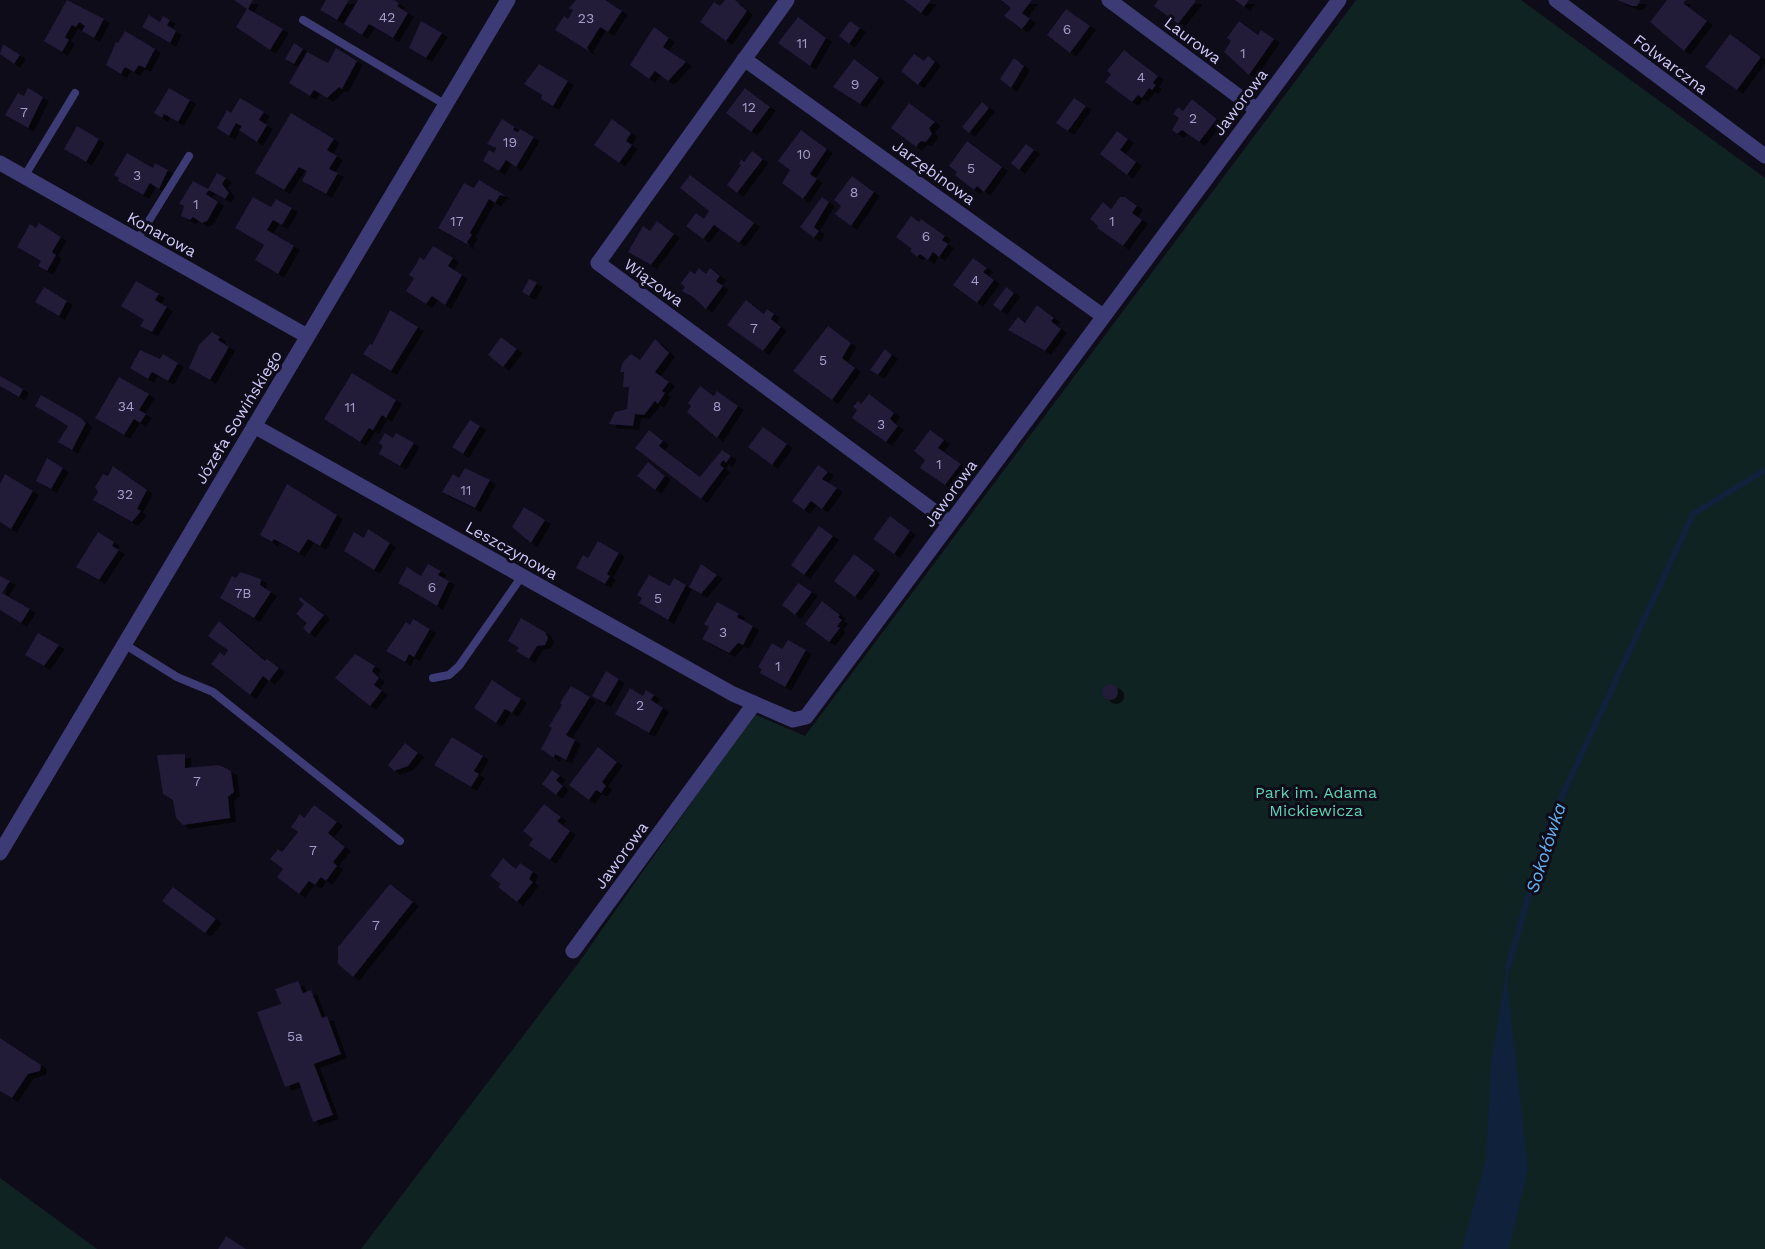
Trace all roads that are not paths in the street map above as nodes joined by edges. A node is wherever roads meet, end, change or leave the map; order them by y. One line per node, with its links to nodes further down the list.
1 (508, 0): 9 (street, Józefa Sowińskiego)
2 (786, 0): 7 (street, Wiązowa)
3 (1109, 0): 10 (street, Laurowa)
4 (1339, 0): 10 (street, Jaworowa)
5 (1556, 0): 12 (street, Folwarczna)
6 (303, 20): 9 (lane)
7 (744, 58): 16 (street, Jarzębinowa); 19 (street, Wiązowa)
8 (75, 93): 14 (lane)
9 (446, 105): 17 (street, Józefa Sowińskiego)
10 (1257, 110): 16 (street, Jaworowa)
11 (189, 156): 15 (lane)
12 (1765, 156)
13 (0, 163): 14 (street, Konarowa)
14 (24, 177): 15 (street, Konarowa)
15 (137, 240): 17 (street, Konarowa)
16 (1103, 316): 19 (street, Jaworowa)
17 (307, 336): 18 (street, Józefa Sowińskiego)
18 (254, 426): 20 (street, Leszczynowa); 21 (street, Józefa Sowińskiego)
19 (950, 523): 23 (street, Jaworowa)
20 (522, 576): 22 (lane); 23 (street, Leszczynowa)
21 (124, 644): 24 (lane); 25 (street, Józefa Sowińskiego)
22 (433, 678)
23 (754, 704): 26 (street, Jaworowa)
24 (400, 840)
25 (0, 853)
26 (573, 951)

